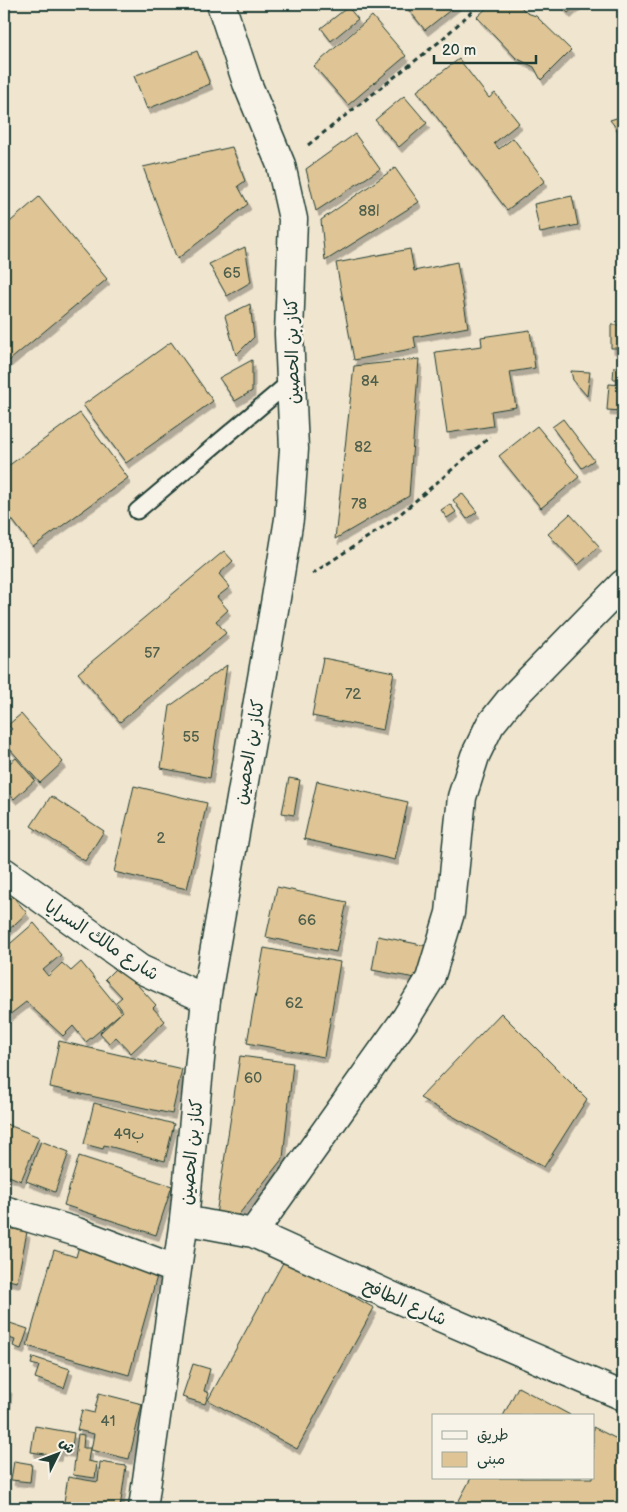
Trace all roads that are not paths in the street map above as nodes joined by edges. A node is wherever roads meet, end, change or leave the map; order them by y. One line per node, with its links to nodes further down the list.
1 (221, 4): 2 (street, كناز بن الحصين)
2 (291, 381): 3 (lane); 6 (street, كناز بن الحصين)
3 (137, 511)
4 (623, 584): 9 (street)
5 (4, 872): 6 (street, شارع مالك السرايا)
6 (206, 998): 8 (street, كناز بن الحصين)
7 (4, 1210): 10 (street)
8 (184, 1220): 9 (street, شارع الطافح); 10 (street, كناز بن الحصين)
9 (253, 1233): 11 (street, شارع الطافح)
10 (176, 1269): 12 (street, كناز بن الحصين)
11 (623, 1396)
12 (143, 1508)

